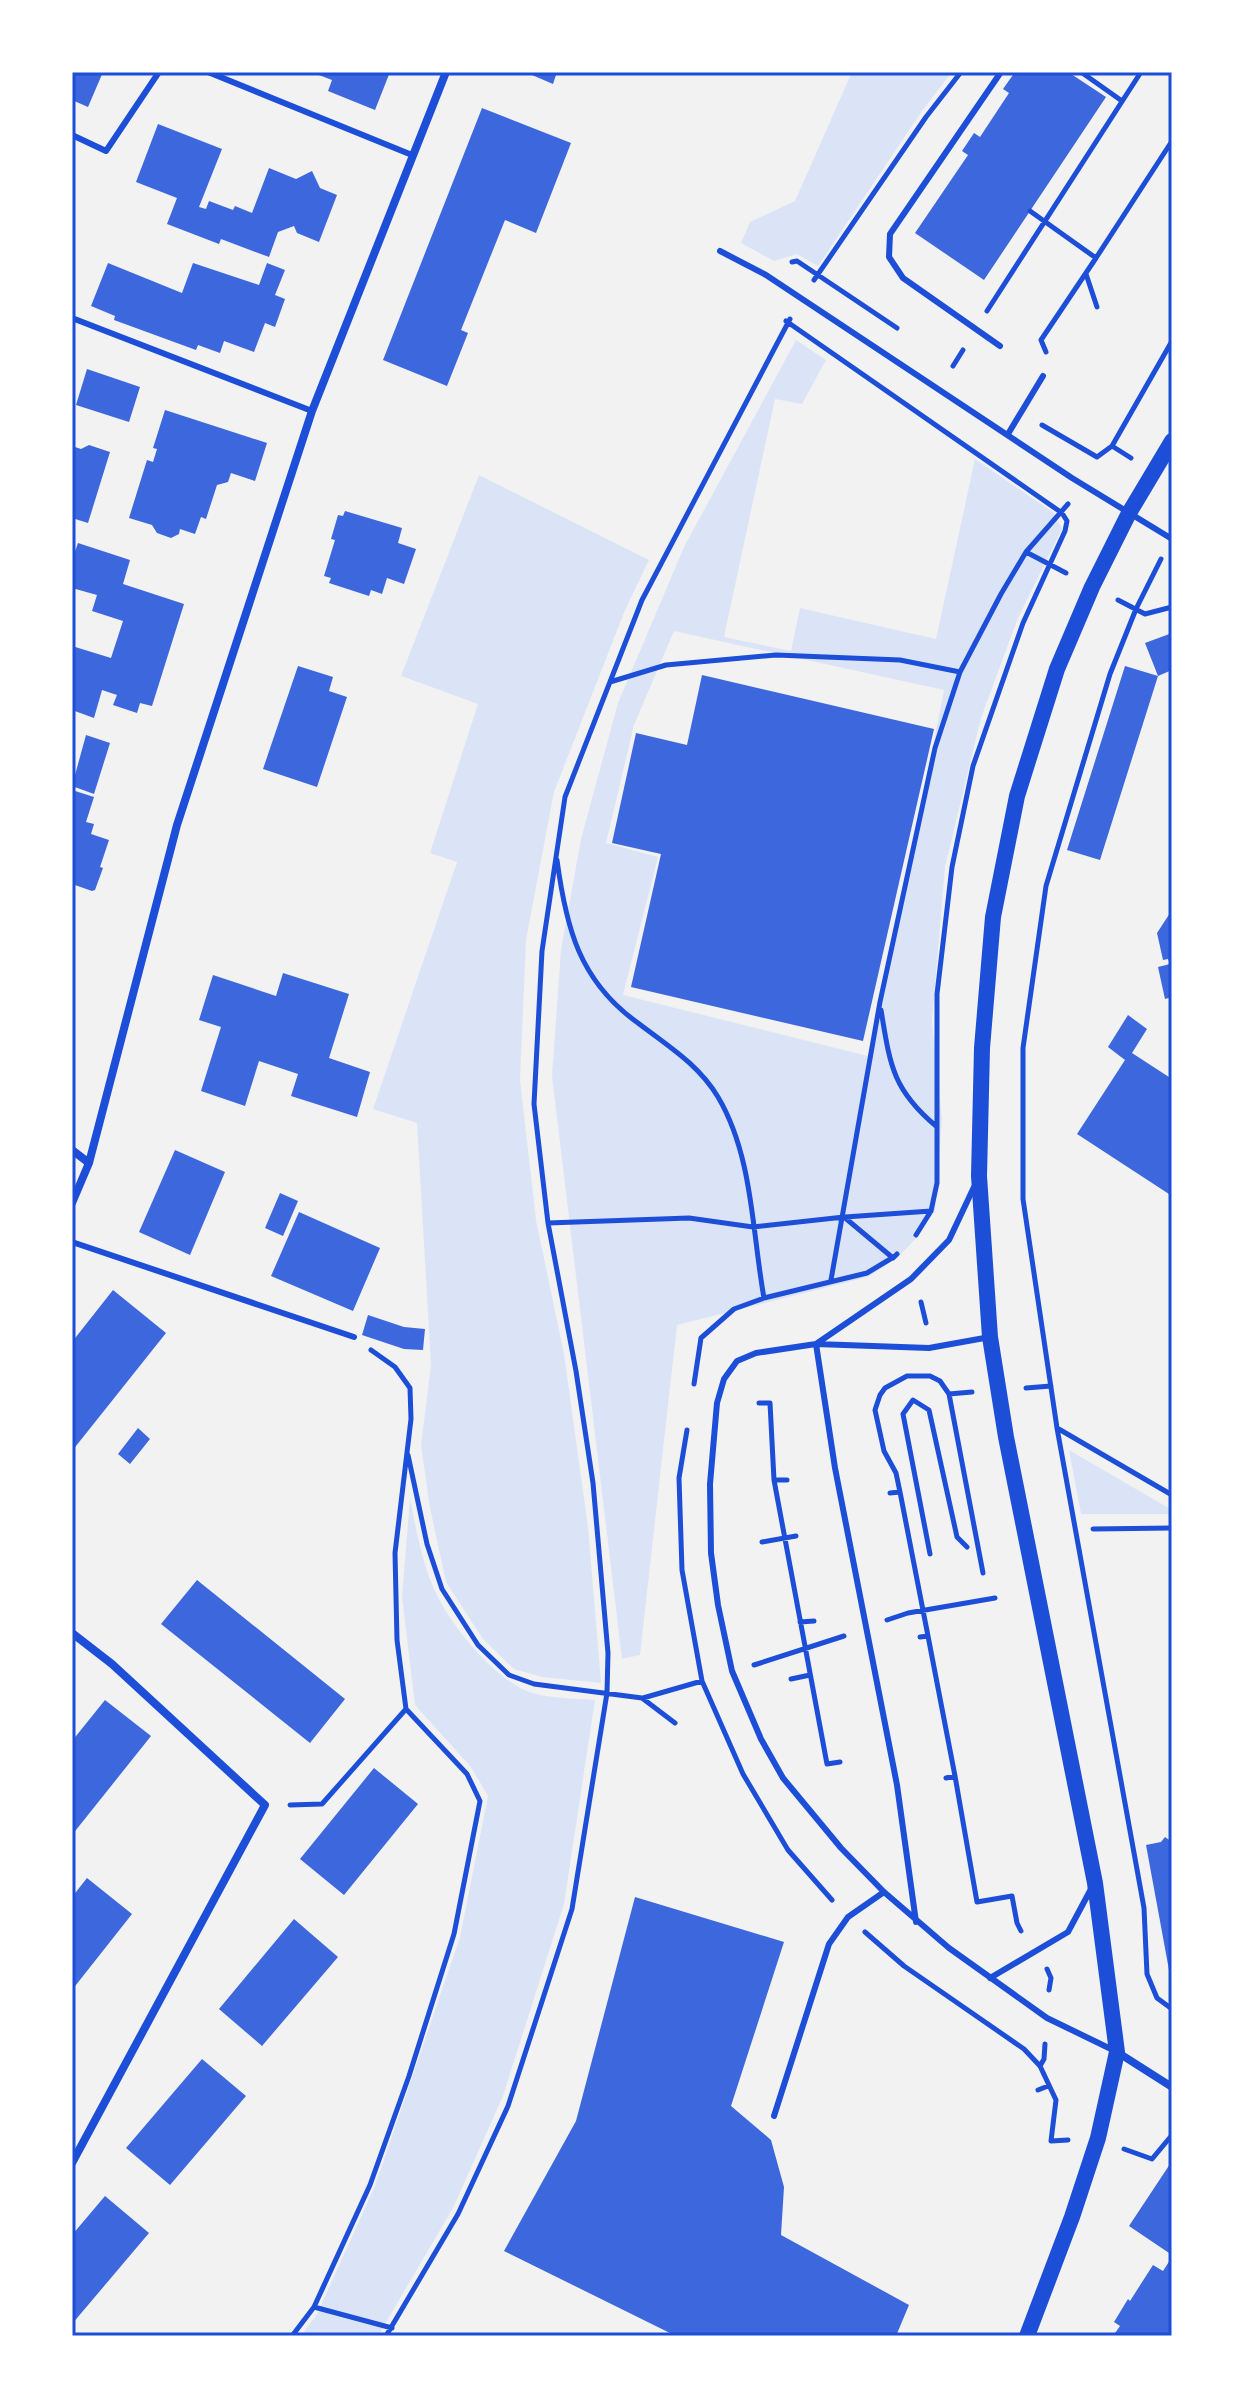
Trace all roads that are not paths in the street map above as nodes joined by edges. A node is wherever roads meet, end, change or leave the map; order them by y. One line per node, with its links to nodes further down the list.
1 (159, 72): 5 (lane)
2 (208, 72): 6 (lane)
3 (446, 72): 6 (street)
4 (1001, 72): 9 (lane)
5 (72, 135)
6 (412, 155): 11 (street)
7 (720, 251): 12 (lane)
8 (72, 318): 11 (lane)
9 (1000, 346)
10 (1043, 376): 12 (lane)
11 (312, 411): 17 (street)
12 (1008, 434): 14 (lane)
13 (1172, 441): 14 (main road)
14 (1129, 513): 15 (lane); 18 (main road)
15 (1172, 538)
16 (72, 1150): 17 (street)
17 (89, 1163): 19 (street)
18 (979, 1176): 22 (main road); 23 (lane)
19 (72, 1203)
20 (72, 1242): 21 (lane)
21 (354, 1337)
22 (990, 1337): 23 (lane); 25 (main road)
23 (816, 1344): 26 (lane); 27 (lane)
24 (72, 1633): 32 (street)
25 (1095, 1883): 28 (lane); 29 (main road)
26 (884, 1892): 27 (lane); 31 (lane)
27 (916, 1922): 28 (lane)
28 (990, 1978): 29 (lane)
29 (1117, 2052): 30 (street); 33 (main road)
30 (1172, 2087)
31 (774, 2116)
32 (72, 2163)
33 (1027, 2336)

